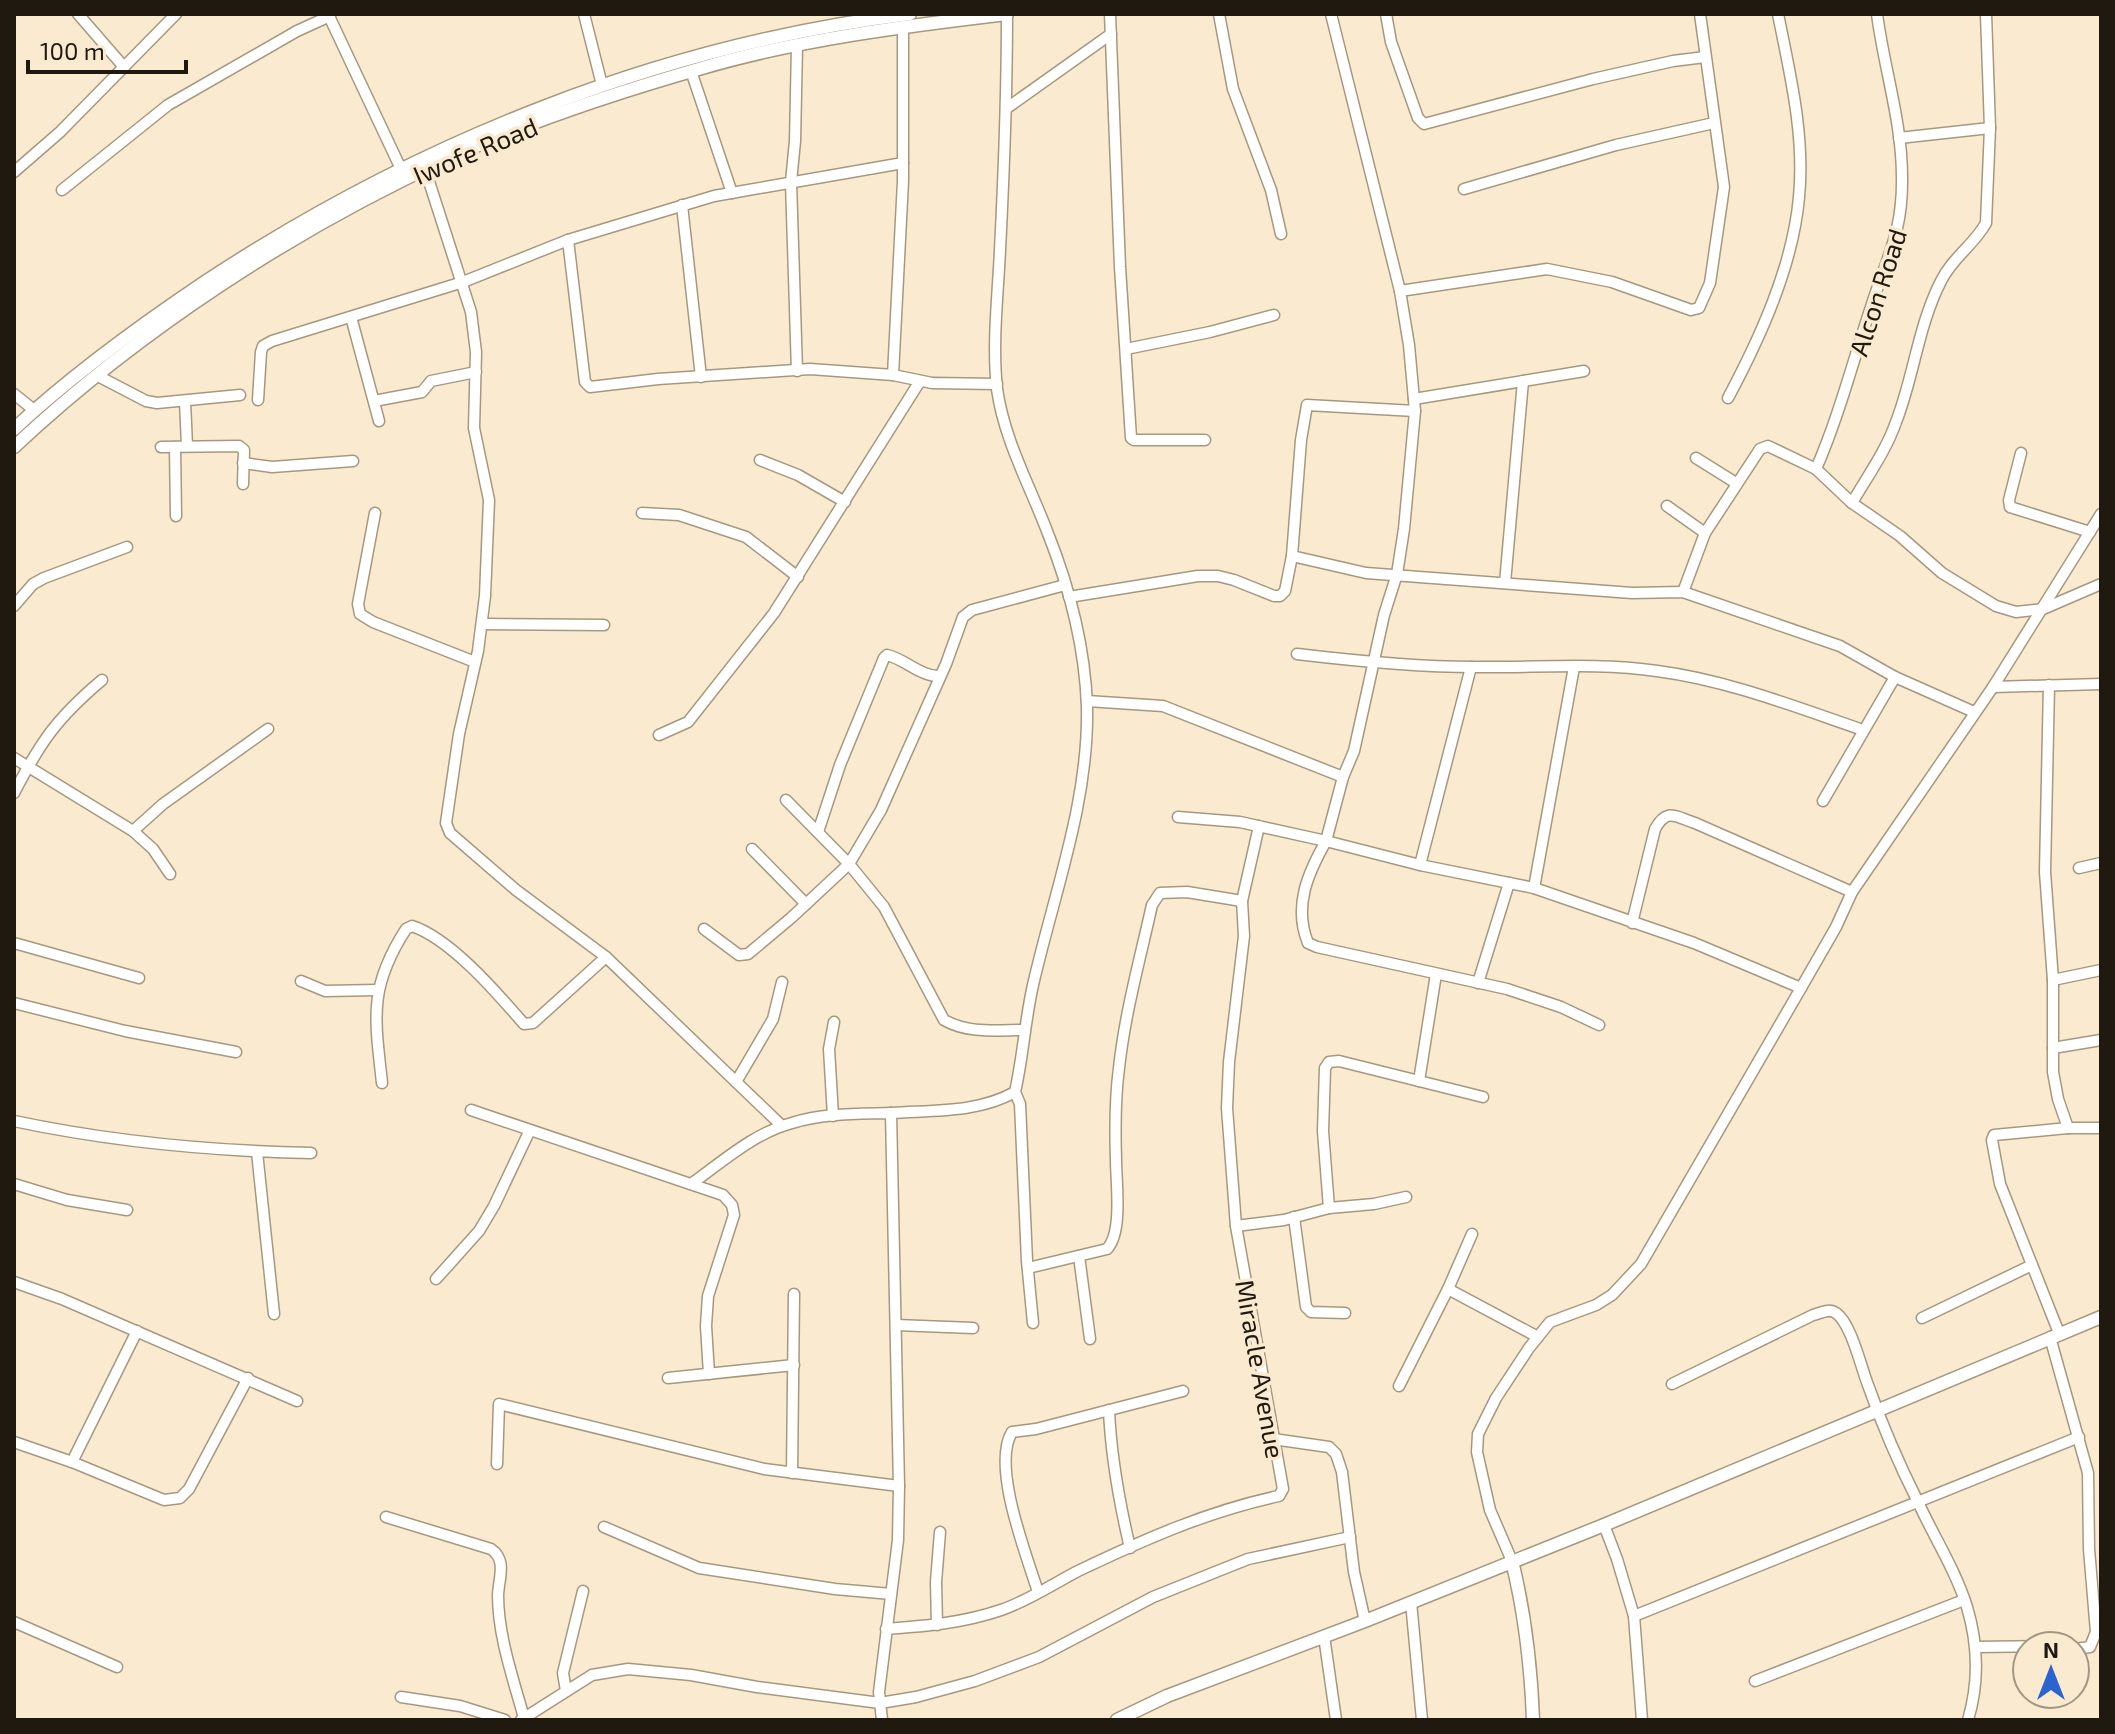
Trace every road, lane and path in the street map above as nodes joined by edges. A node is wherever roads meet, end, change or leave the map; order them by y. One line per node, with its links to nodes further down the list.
1 (78, 14): 19 (street)
2 (176, 14): 19 (street)
3 (584, 14): 21 (street)
4 (1007, 14): 14 (street, Iwofe Road); 22 (street)
5 (1110, 14): 16 (street)
6 (1219, 14): 35 (street)
7 (1331, 14): 38 (street)
8 (1386, 14): 18 (street)
9 (1700, 14): 18 (street)
10 (1778, 14): 53 (street)
11 (1877, 14): 25 (street, Alcon Road)
12 (1986, 14): 24 (street)
13 (329, 15): 27 (street); 32 (street)
14 (907, 20): 15 (street, Iwofe Road); 26 (street)
15 (828, 34): 17 (street, Iwofe Road); 21 (street, Iwofe Road)
16 (1111, 34): 22 (street); 41 (street)
17 (797, 46): 20 (street, Iwofe Road); 30 (street)
18 (1705, 57): 23 (street)
19 (124, 67): 29 (street)
20 (691, 71): 28 (street, Iwofe Road); 33 (street)
21 (602, 85): 27 (street, Iwofe Road)
22 (1007, 108): 50 (street)
23 (1714, 123): 31 (street); 38 (street)
24 (1990, 128): 25 (street); 75 (street)
25 (1899, 138): 71 (street, Alcon Road)
26 (903, 163): 30 (street); 45 (street)
27 (401, 169): 58 (street, Iwofe Road)
28 (425, 169): 37 (street); 46 (street, Iwofe Road)
29 (14, 172)
30 (791, 182): 33 (street); 42 (street)
31 (1464, 189)
32 (62, 190)
33 (732, 193): 34 (street)
34 (682, 205): 36 (street); 47 (street)
35 (1281, 234)
36 (568, 240): 37 (street); 47 (street)
37 (463, 282): 40 (street); 44 (street)
38 (1400, 291): 54 (street)
39 (1274, 315): 41 (street)
40 (351, 317): 55 (street); 57 (street)
41 (1126, 349): 62 (street)
42 (797, 371): 45 (street); 47 (street)
43 (1584, 371): 49 (street)
44 (476, 372): 57 (street); 94 (street)
45 (893, 375): 48 (street)
46 (98, 376): 56 (street); 64 (street, Iwofe Road)
47 (701, 377)
48 (920, 381): 50 (street); 74 (street)
49 (1523, 381): 54 (street); 87 (street)
50 (997, 384): 89 (street)
51 (14, 394): 58 (street)
52 (240, 395): 56 (street)
53 (1728, 398)
54 (1414, 399): 59 (street)
55 (258, 400)
56 (185, 401): 63 (street)
57 (374, 401): 60 (street)
58 (34, 410): 61 (street, Iwofe Road)
59 (1415, 411): 84 (street); 85 (street)
60 (379, 421)
61 (14, 429)
62 (1205, 440)
63 (181, 446): 65 (street); 70 (street); 80 (street)
64 (14, 447)
65 (161, 447)
66 (2021, 453): 81 (street)
67 (1696, 458): 72 (street)
68 (760, 460): 74 (street)
69 (353, 461): 70 (street)
70 (243, 463): 73 (street)
71 (1816, 469): 72 (street); 75 (street)
72 (1736, 483): 82 (street)
73 (243, 484)
74 (845, 502): 86 (street)
75 (1852, 503): 93 (street)
76 (1667, 506): 82 (street)
77 (375, 513): 97 (street)
78 (642, 513): 86 (street)
79 (2101, 514): 81 (street)
80 (176, 516)
81 (2090, 532): 93 (street)
82 (1705, 533): 90 (street)
83 (127, 547): 92 (street)
84 (1292, 556): 85 (street); 91 (street)
85 (1397, 574): 87 (street); 98 (street)
86 (798, 577): 111 (street)
87 (1505, 583): 90 (street)
88 (2101, 584): 93 (street)
89 (1065, 585): 91 (street); 101 (street)
90 (1683, 592): 102 (street)
91 (1069, 597): 107 (street)
92 (14, 606)
93 (2043, 609): 106 (street)
94 (482, 624): 95 (street); 97 (street)
95 (604, 625)
96 (1297, 654): 98 (street)
97 (475, 662): 137 (street)
98 (1374, 663): 99 (street); 114 (street)
99 (1471, 667): 100 (street); 126 (street)
100 (1574, 667): 110 (street); 130 (street)
101 (940, 676): 121 (street); 125 (street)
102 (1895, 677): 108 (street); 110 (street)
103 (102, 680): 113 (street)
104 (2101, 684): 105 (street)
105 (2049, 685): 106 (street); 141 (street)
106 (1993, 687): 108 (street)
107 (1087, 701): 114 (street); 150 (street)
108 (1974, 712): 131 (street)
109 (268, 729): 120 (street)
110 (1863, 730): 117 (street)
111 (659, 735)
112 (14, 758): 113 (street)
113 (28, 766): 115 (street); 120 (street)
114 (1343, 777): 122 (street)
115 (14, 793)
116 (786, 800): 121 (street)
117 (1823, 801)
118 (1178, 817): 119 (street)
119 (1259, 826): 122 (street); 132 (street, Miracle Avenue)
120 (133, 831): 128 (street)
121 (818, 832): 125 (street)
122 (1326, 841): 126 (street); 139 (street)
123 (752, 849): 133 (street)
124 (2101, 863): 127 (street)
125 (849, 864): 133 (street); 150 (street)
126 (1420, 865): 129 (street)
127 (2079, 868)
128 (170, 874)
129 (1509, 883): 130 (street); 144 (street)
130 (1534, 888): 134 (street)
131 (1852, 892): 134 (street); 145 (street)
132 (1242, 901): 175 (street, Miracle Avenue); 177 (street)
133 (806, 904): 135 (street)
134 (1632, 923): 145 (street)
135 (704, 929)
136 (14, 943): 140 (street)
137 (606, 957): 146 (street); 155 (street)
138 (2101, 970): 141 (street)
139 (1436, 974): 144 (street); 154 (street)
140 (139, 978)
141 (2053, 980): 152 (street)
142 (301, 981): 146 (street)
143 (782, 982): 155 (street)
144 (1478, 983): 149 (street)
145 (1801, 988): 193 (street)
146 (377, 990): 156 (street)
147 (14, 1003): 153 (street)
148 (834, 1022): 161 (street)
149 (1599, 1025)
150 (1024, 1030): 157 (street)
151 (2101, 1040): 152 (street)
152 (2053, 1048): 164 (street)
153 (236, 1052)
154 (1419, 1081): 158 (street); 172 (street)
155 (736, 1082): 163 (street)
156 (382, 1083)
157 (1015, 1092): 160 (street); 179 (street)
158 (1483, 1097)
159 (471, 1110): 166 (street)
160 (891, 1113): 161 (street); 189 (street)
161 (833, 1116): 163 (street)
162 (14, 1121): 167 (street)
163 (782, 1126): 170 (street)
164 (2068, 1128): 165 (street); 178 (street)
165 (2101, 1128)
166 (530, 1130): 170 (street); 180 (street)
167 (257, 1152): 168 (street); 185 (street)
168 (311, 1153)
169 (14, 1184): 173 (street)
170 (691, 1184): 196 (street)
171 (1406, 1197): 172 (street)
172 (1329, 1208): 174 (street)
173 (127, 1210)
174 (1294, 1217): 175 (street); 184 (street)
175 (1236, 1226): 206 (street, Miracle Avenue)
176 (1472, 1234): 182 (street)
177 (1079, 1256): 179 (street); 194 (street)
178 (2032, 1265): 187 (street); 192 (street)
179 (1028, 1268): 188 (street)
180 (436, 1279)
181 (14, 1282): 191 (street)
182 (1448, 1289): 193 (street); 200 (street)
183 (794, 1294): 195 (street)
184 (1345, 1313)
185 (274, 1314)
186 (2101, 1317): 192 (street)
187 (1922, 1318)
188 (1033, 1323)
189 (896, 1325): 190 (street); 211 (street)
190 (973, 1328)
191 (137, 1331): 197 (street); 208 (street)
192 (2055, 1335): 203 (street); 205 (street)
193 (1538, 1337): 219 (street)
194 (1090, 1339)
195 (794, 1365): 196 (street); 210 (street)
196 (709, 1374): 198 (street)
197 (248, 1378): 202 (street); 208 (street)
198 (668, 1378)
199 (1672, 1384): 203 (street)
200 (1399, 1386)
201 (1183, 1391): 204 (street)
202 (297, 1401)
203 (1876, 1409): 212 (street); 214 (street)
204 (1109, 1410): 218 (street); 221 (street)
205 (2079, 1437): 212 (street); 231 (street)
206 (1273, 1439): 217 (street); 218 (street, Miracle Avenue)
207 (14, 1442): 208 (street)
208 (72, 1462)
209 (497, 1464): 210 (street)
210 (792, 1473): 211 (street)
211 (899, 1486): 222 (street)
212 (1918, 1503): 223 (street); 225 (street)
213 (386, 1517): 239 (street)
214 (1604, 1525): 219 (street); 225 (street)
215 (604, 1527): 222 (street)
216 (940, 1532): 228 (street)
217 (1350, 1537): 226 (street); 238 (street)
218 (1130, 1548): 221 (street, Miracle Avenue)
219 (1512, 1561): 224 (street); 245 (street)
220 (583, 1591): 236 (street)
221 (1038, 1592): 228 (street, Miracle Avenue)
222 (891, 1594): 229 (street)
223 (1964, 1600): 232 (street); 235 (street)
224 (1411, 1602): 226 (street); 244 (street)
225 (1634, 1616): 246 (street)
226 (1365, 1621): 230 (street)
227 (14, 1622): 234 (street)
228 (937, 1625): 229 (street, Miracle Avenue)
229 (886, 1629): 238 (street)
230 (1324, 1636): 242 (street); 243 (street)
231 (2091, 1644)
232 (1976, 1647): 233 (street); 247 (street)
233 (2011, 1647)
234 (117, 1667)
235 (1755, 1681)
236 (566, 1691): 238 (street); 239 (street)
237 (401, 1697): 240 (street)
238 (880, 1703): 241 (street)
239 (522, 1719)
240 (505, 1720)
241 (882, 1720)
242 (1117, 1720)
243 (1336, 1720)
244 (1422, 1720)
245 (1533, 1720)
246 (1642, 1720)
247 (1968, 1720)

